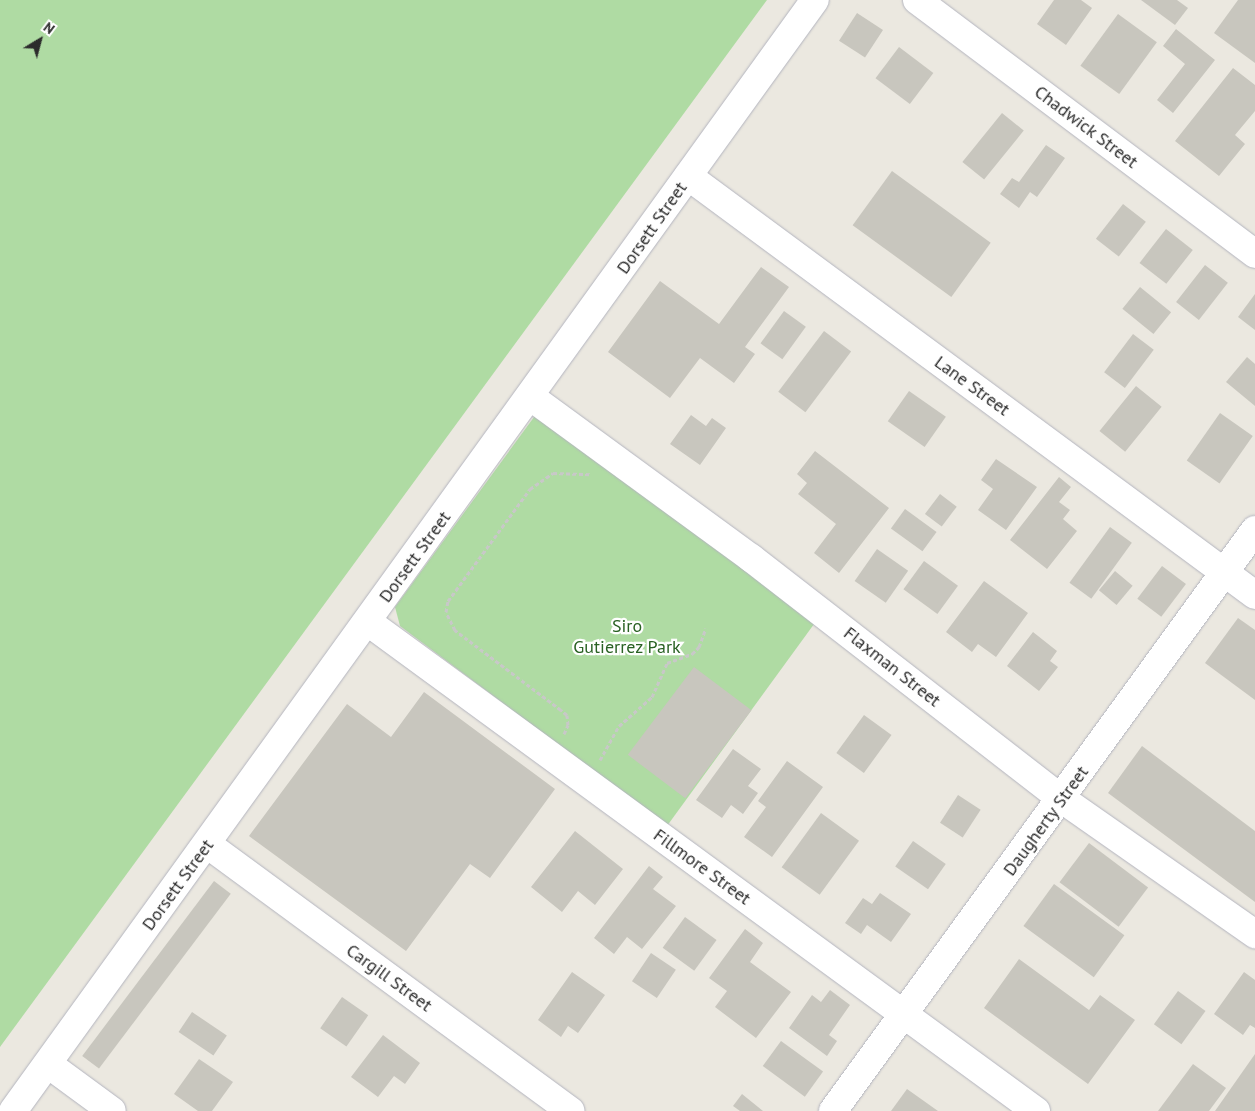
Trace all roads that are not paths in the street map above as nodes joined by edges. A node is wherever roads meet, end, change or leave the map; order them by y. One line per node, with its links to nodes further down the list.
1 (815, 0): 3 (street, Dorsett Street)
2 (917, 0): 4 (street, Chadwick Street)
3 (688, 176): 5 (street, Dorsett Street); 7 (street, Lane Street)
4 (1255, 254)
5 (531, 397): 9 (street, Dorsett Street); 10 (street, Flaxman Street)
6 (1255, 530): 7 (street, Daugherty Street)
7 (1224, 573): 8 (street, Lane Street); 10 (street, Daugherty Street)
8 (1255, 595)
9 (368, 622): 11 (street, Dorsett Street); 13 (street, Fillmore Street)
10 (1062, 799): 12 (street, Flaxman Street); 13 (street, Daugherty Street)
11 (207, 844): 14 (street, Dorsett Street); 17 (street, Cargill Street)
12 (1255, 934)
13 (904, 1016): 18 (street, Daugherty Street); 19 (street, Fillmore Street)
14 (48, 1064): 15 (street, Dorsett Street); 16 (street)
15 (13, 1111)
16 (112, 1111)
17 (571, 1111)
18 (834, 1111)
19 (1036, 1111)

